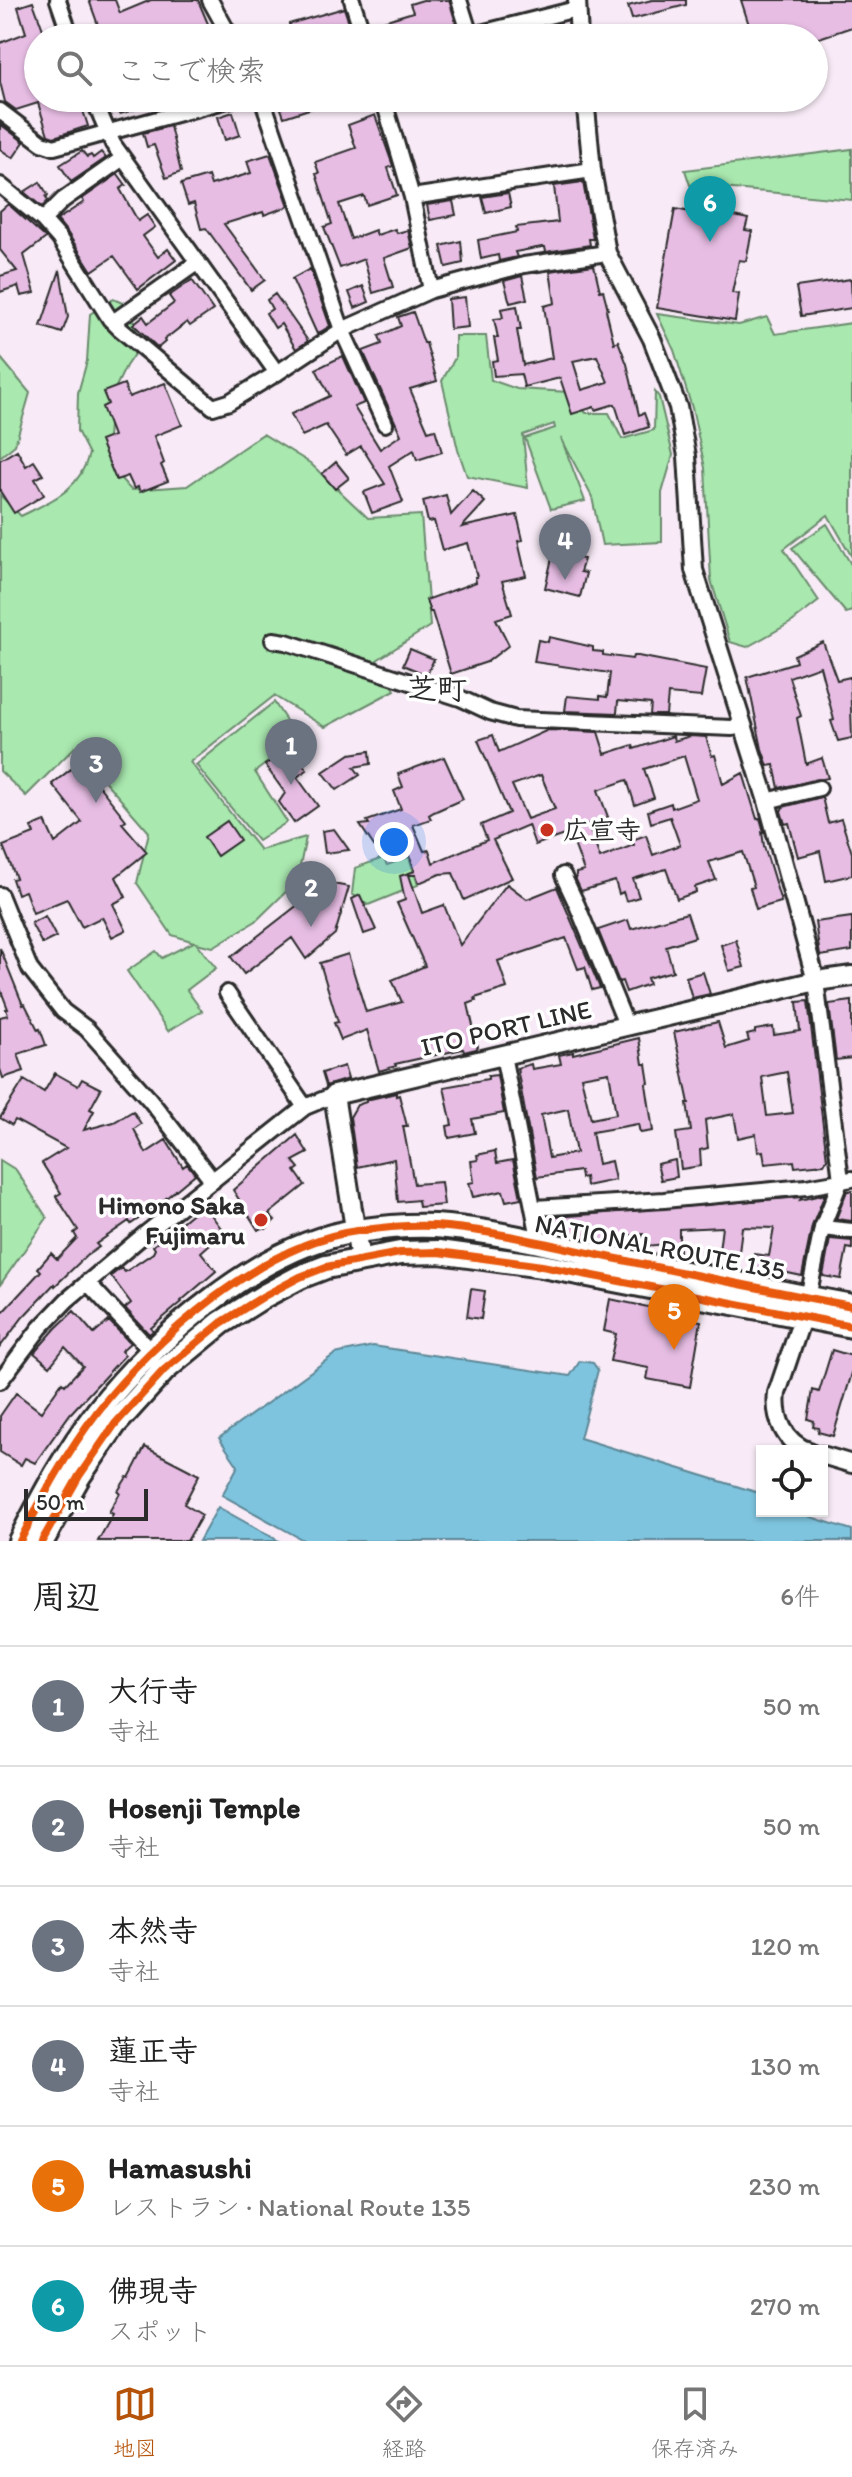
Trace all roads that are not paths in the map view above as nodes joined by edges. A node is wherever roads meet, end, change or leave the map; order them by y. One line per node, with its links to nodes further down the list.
1 (58, 0): 6 (street)
2 (210, 0): 7 (street)
3 (352, 0): 8 (street)
4 (459, 0): 9 (street)
5 (576, 4): 10 (street); 11 (street)
6 (66, 24)
7 (223, 24)
8 (360, 24)
9 (464, 24)
10 (509, 24)
11 (578, 24)
12 (0, 111): 18 (street)
13 (99, 112): 18 (street)
14 (182, 112): 18 (street)
15 (267, 112): 28 (street)
16 (387, 112): 22 (street)
17 (586, 112): 20 (street)
18 (107, 132): 19 (street)
19 (123, 158): 23 (street); 25 (street)
20 (592, 170): 22 (street); 24 (street)
21 (0, 185): 23 (street)
22 (412, 197): 26 (street)
23 (43, 220): 27 (street)
24 (607, 253): 26 (street); 32 (street)
25 (198, 262): 27 (street); 29 (street)
26 (431, 290): 28 (street)
27 (113, 322): 29 (street)
28 (342, 330): 29 (street); 30 (street)
29 (277, 373)
30 (385, 424)
31 (273, 640): 32 (street)
32 (744, 726): 34 (street)
33 (819, 788): 34 (street)
34 (767, 801): 38 (street)
35 (563, 875): 40 (street)
36 (0, 895): 45 (street)
37 (852, 976): 38 (main road, ITO PORT LINE)
38 (816, 981): 40 (main road, ITO PORT LINE); 44 (street)
39 (227, 993): 43 (street)
40 (627, 1027): 41 (main road, ITO PORT LINE)
41 (503, 1055): 42 (main road, ITO PORT LINE); 46 (street)
42 (334, 1095): 43 (street); 48 (main road)
43 (305, 1107): 45 (street)
44 (847, 1180): 46 (street); 47 (street)
45 (213, 1181): 52 (street)
46 (535, 1208): 50 (street)
47 (822, 1228): 49 (street); 54 (street)
48 (355, 1231): 50 (highway, NATIONAL ROUTE 135); 51 (main road); 56 (highway, NATIONAL ROUTE 135)
49 (852, 1231)
50 (540, 1243): 54 (highway, NATIONAL ROUTE 135)
51 (360, 1260): 54 (highway, NATIONAL ROUTE 135); 62 (highway, NATIONAL ROUTE 135)
52 (87, 1282): 56 (street); 57 (street)
53 (852, 1306): 54 (highway, NATIONAL ROUTE 135)
54 (806, 1307): 55 (highway, NATIONAL ROUTE 135); 58 (street)
55 (852, 1326)
56 (152, 1352): 61 (highway, NATIONAL ROUTE 135)
57 (0, 1381)
58 (797, 1445)
59 (828, 1457): 60 (street)
60 (852, 1464)
61 (20, 1541)
62 (42, 1541)

